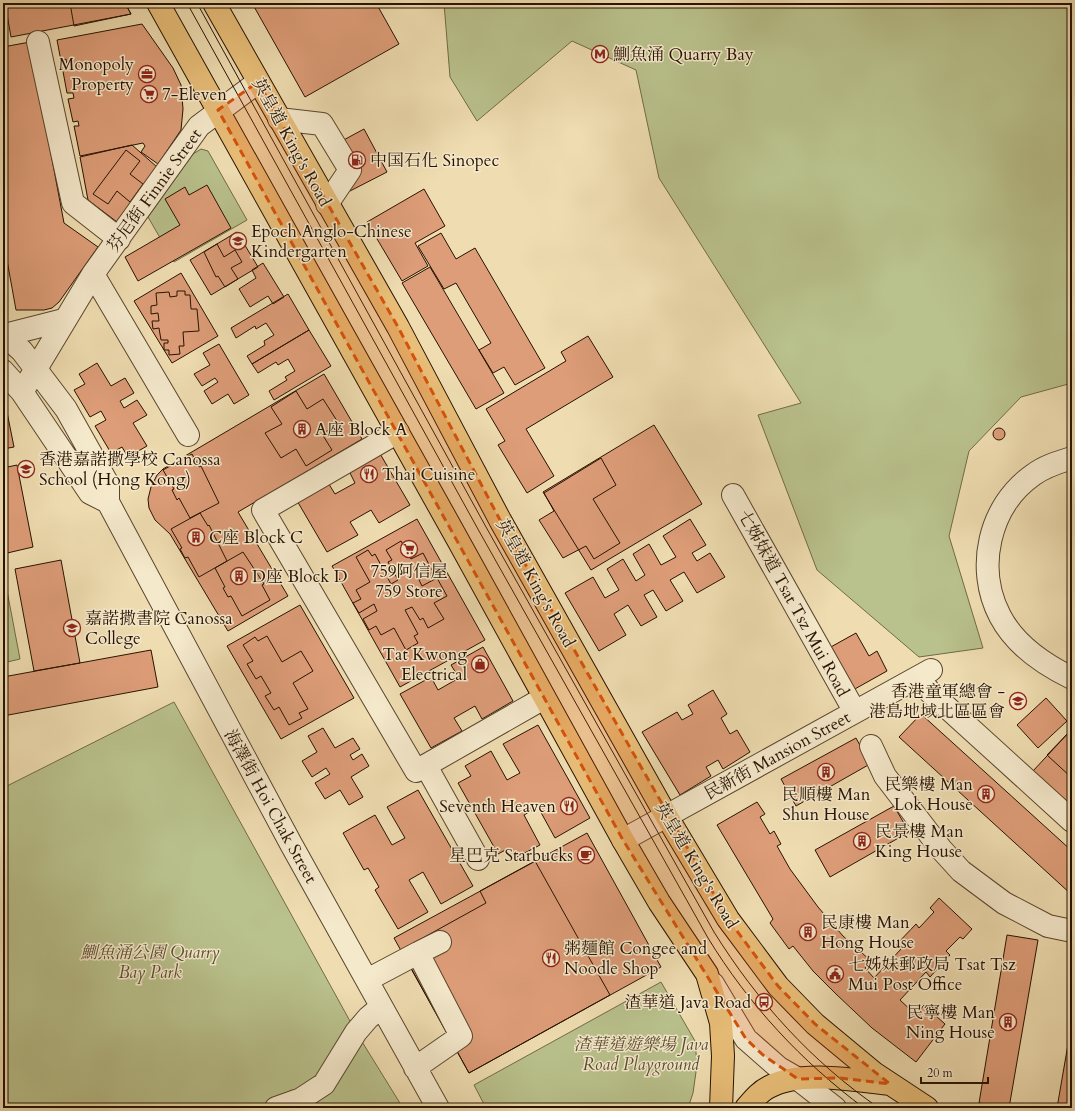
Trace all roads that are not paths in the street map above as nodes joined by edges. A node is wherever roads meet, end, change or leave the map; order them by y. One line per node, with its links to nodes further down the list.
1 (158, 3): 5 (main road)
2 (214, 3): 4 (main road, 英皇道 King's Road)
3 (38, 42): 8 (street)
4 (258, 82): 5 (street, 芬尼街 Finnie Street); 6 (main road, 英皇道 King's Road)
5 (218, 110): 8 (street, 芬尼街 Finnie Street); 15 (main road)
6 (278, 119): 7 (main road, 英皇道 King's Road); 7 (street)
7 (327, 204): 25 (main road, 英皇道 King's Road)
8 (120, 239): 9 (street, 芬尼街 Finnie Street)
9 (93, 274): 10 (street, 芬尼街 Finnie Street); 16 (street)
10 (64, 320): 11 (street); 12 (street, 芬尼街 Finnie Street)
11 (4, 334): 12 (street, 海澤街 Hoi Chak Street)
12 (36, 369): 14 (street, 芬尼街 Finnie Street); 19 (street, 海澤街 Hoi Chak Street)
13 (3, 371): 14 (street)
14 (22, 392): 19 (street)
15 (398, 432): 21 (main road); 24 (street)
16 (188, 435)
17 (1072, 458): 20 (street)
18 (733, 495): 22 (street, 七姊妹道 Tsat Tsz Mui Road)
19 (108, 502): 33 (street, 海澤街 Hoi Chak Street)
20 (1072, 678)
21 (544, 698): 24 (street); 27 (main road)
22 (855, 712): 25 (street, 民新街 Mansion Street); 26 (street, 民新街 Mansion Street)
23 (870, 746): 29 (street)
24 (426, 766): 28 (street)
25 (667, 817): 27 (street, 民新街 Mansion Street); 37 (main road, 英皇道 King's Road)
26 (1072, 821)
27 (623, 840): 32 (main road)
28 (478, 859)
29 (1072, 931)
30 (440, 942): 31 (street)
31 (418, 953): 33 (street); 35 (street)
32 (707, 974): 36 (street); 40 (main road)
33 (366, 980): 34 (street, 海澤街 Hoi Chak Street)
34 (381, 1007): 35 (street, 海澤街 Hoi Chak Street); 38 (street)
35 (415, 1068): 39 (street, 海澤街 Hoi Chak Street)
36 (798, 1079): 37 (main road); 41 (main road); 42 (street)
37 (890, 1084): 43 (main road, 英皇道 King's Road)
38 (276, 1108)
39 (438, 1108)
40 (720, 1108)
41 (746, 1108)
42 (835, 1108)
43 (927, 1108)

